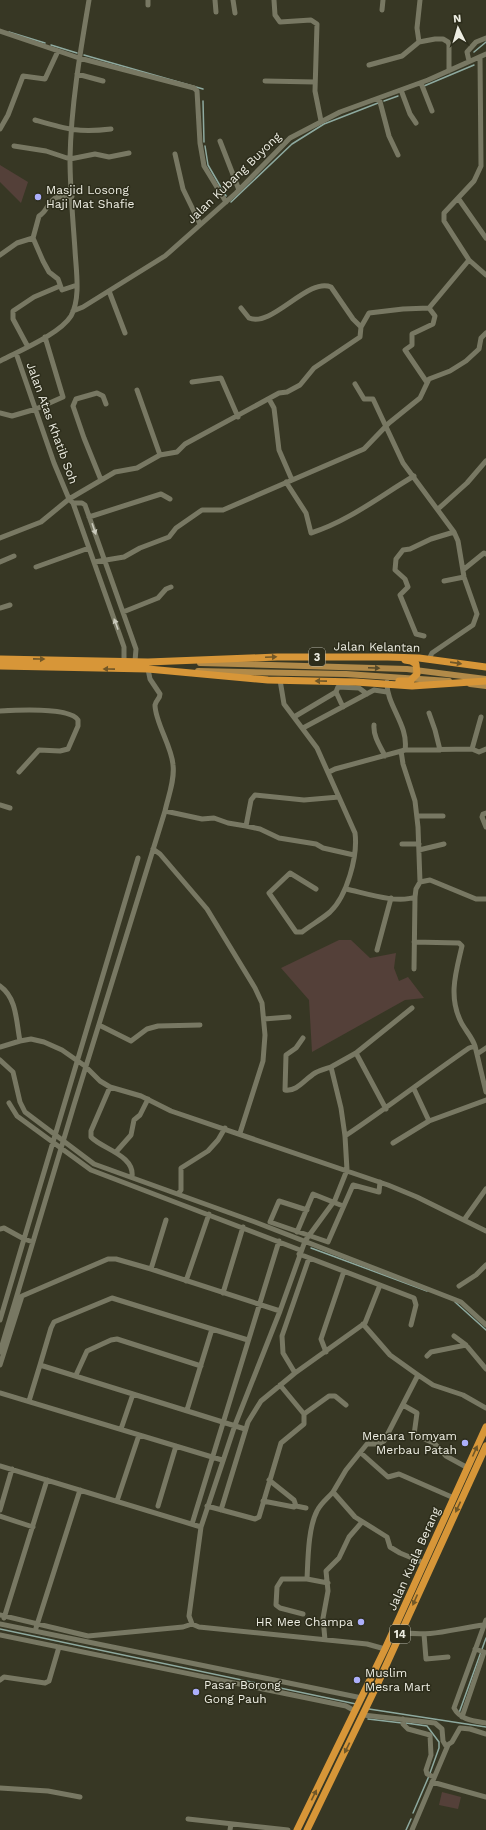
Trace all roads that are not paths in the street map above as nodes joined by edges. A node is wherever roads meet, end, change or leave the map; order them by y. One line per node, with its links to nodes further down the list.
1 (89, 0): 16 (street)
2 (215, 0): 8 (street)
3 (233, 0): 9 (street)
4 (274, 0): 23 (street)
5 (383, 0): 7 (street)
6 (420, 0): 12 (street)
7 (382, 10)
8 (216, 12)
9 (235, 13)
10 (0, 31): 13 (street)
11 (486, 38): 17 (street)
12 (419, 42): 18 (street); 19 (street)
13 (58, 51): 16 (street); 31 (street)
14 (486, 54): 15 (street, Jalan Kubang Buyong)
15 (480, 57): 17 (street, Jalan Kubang Buyong); 42 (street)
16 (79, 58): 20 (street); 43 (street)
17 (470, 61): 19 (street, Jalan Kubang Buyong)
18 (369, 65)
19 (449, 70): 24 (street, Jalan Kubang Buyong)
20 (77, 74): 21 (street); 33 (street)
21 (103, 81)
22 (265, 81): 23 (street)
23 (315, 82): 29 (street)
24 (421, 83): 25 (street, Jalan Kubang Buyong); 27 (street)
25 (401, 90): 26 (street, Jalan Kubang Buyong); 30 (street)
26 (379, 98): 29 (street, Jalan Kubang Buyong); 38 (street)
27 (432, 111)
28 (35, 120): 33 (street)
29 (321, 121): 40 (street, Jalan Kubang Buyong)
30 (416, 123)
31 (0, 129)
32 (111, 129): 33 (street)
33 (71, 131): 39 (street)
34 (220, 141): 40 (street)
35 (14, 146): 39 (street)
36 (129, 153): 39 (street)
37 (175, 154): 44 (street)
38 (398, 155)
39 (70, 159): 41 (street)
40 (239, 190): 43 (street, Jalan Kubang Buyong)
41 (72, 196): 46 (street); 50 (street)
42 (458, 198): 45 (street); 48 (street)
43 (226, 202): 44 (street, Jalan Kubang Buyong)
44 (200, 224): 52 (street, Jalan Kubang Buyong)
45 (485, 236)
46 (34, 238): 47 (street); 51 (street)
47 (0, 255)
48 (469, 260): 49 (street); 54 (street)
49 (486, 275)
50 (77, 285): 51 (street); 55 (street)
51 (60, 286): 60 (street)
52 (109, 291): 55 (street, Jalan Kubang Buyong); 57 (street)
53 (241, 308): 56 (street)
54 (429, 308): 56 (street); 63 (street)
55 (73, 311): 59 (street)
56 (361, 327): 67 (street)
57 (125, 333)
58 (486, 333): 63 (street)
59 (45, 337): 60 (street); 69 (street)
60 (28, 347): 61 (street)
61 (16, 353): 62 (street); 69 (street, Jalan Atas Khatib Soh)
62 (0, 361)
63 (426, 381): 72 (street)
64 (192, 382): 71 (street)
65 (355, 384): 72 (street)
66 (137, 390): 73 (street)
67 (271, 403): 71 (street); 77 (street)
68 (106, 404): 76 (street)
69 (36, 409): 70 (street); 79 (street, Jalan Atas Khatib Soh)
70 (0, 413)
71 (238, 417): 73 (street)
72 (386, 428): 75 (street); 77 (street)
73 (160, 455): 76 (street)
74 (486, 461): 80 (street)
75 (414, 476): 77 (street); 80 (street)
76 (101, 480): 79 (street)
77 (289, 481): 87 (street)
78 (170, 498): 81 (street)
79 (71, 501): 81 (street); 83 (street); 84 (street, Jalan Atas Khatib Soh)
80 (438, 509): 82 (street)
81 (89, 516): 87 (street, one-way to 87)
82 (454, 532): 91 (street); 98 (street)
83 (0, 538)
84 (89, 548): 89 (street, Jalan Atas Khatib Soh); 90 (street)
85 (486, 554): 91 (street)
86 (14, 556): 88 (street)
87 (104, 560): 89 (street); 97 (street)
88 (0, 562)
89 (94, 562): 102 (street, Jalan Atas Khatib Soh, one-way to 89)
90 (36, 567)
91 (463, 570): 92 (street)
92 (464, 577): 93 (street); 101 (street)
93 (444, 581)
94 (171, 587): 97 (street)
95 (10, 605): 96 (street)
96 (0, 608)
97 (123, 612): 103 (street)
98 (424, 636)
99 (365, 657): 101 (highway, Jalan Kelantan / 3); 105 (highway, Jalan Kelantan / 3, one-way to 99); 109 (highway)
100 (0, 659): 102 (highway, Jalan Kelantan / 3, one-way to 102)
101 (429, 659): 106 (highway, Jalan Kelantan / 3, one-way to 106)
102 (124, 661): 103 (highway, Jalan Kelantan / 3)
103 (135, 661): 105 (highway, Jalan Kelantan / 3)
104 (0, 666): 105 (highway, Jalan Kelantan / 3, one-way to 104)
105 (148, 666): 107 (highway, Jalan Kelantan / 3); 108 (main road, Jalan Kelantan / 3, one-way to 108); 110 (main road, Jalan Kelantan / 3); 130 (street)
106 (486, 667)
107 (280, 680): 109 (highway, Jalan Kelantan / 3, one-way to 107); 116 (street)
108 (486, 680): 109 (highway, Jalan Kelantan / 3)
109 (387, 686): 112 (street); 123 (street)
110 (486, 686)
111 (336, 692): 112 (street); 113 (street); 116 (street)
112 (367, 694): 113 (street)
113 (343, 707): 119 (street)
114 (0, 710): 125 (street)
115 (429, 713): 121 (street)
116 (294, 716): 119 (street)
117 (481, 717): 122 (street)
118 (374, 725): 124 (street)
119 (303, 728): 126 (street)
120 (486, 749): 122 (street)
121 (440, 750): 122 (street); 123 (street)
122 (472, 750)
123 (403, 751): 124 (street); 132 (street)
124 (385, 756): 126 (street)
125 (19, 772)
126 (329, 772): 127 (street)
127 (339, 797): 134 (street); 141 (street)
128 (0, 805): 129 (street)
129 (10, 808)
130 (165, 811): 134 (street); 139 (street)
131 (486, 813): 135 (street)
132 (417, 816): 133 (street); 137 (street)
133 (443, 816)
134 (246, 826): 141 (street)
135 (486, 827)
136 (402, 844): 137 (street)
137 (419, 844): 140 (street)
138 (444, 844): 140 (street)
139 (153, 849): 150 (street); 159 (street)
140 (419, 850): 143 (street)
141 (354, 855): 145 (street)
142 (138, 858): 149 (street)
143 (420, 882): 146 (street); 148 (street)
144 (316, 888): 145 (street)
145 (346, 889): 147 (street)
146 (415, 897): 147 (street); 153 (street)
147 (390, 898): 154 (street)
148 (486, 899)
149 (123, 907): 150 (street); 151 (street)
150 (134, 911): 152 (street)
151 (116, 931): 152 (street); 169 (street)
152 (127, 934): 160 (street)
153 (414, 942): 155 (street); 164 (street)
154 (376, 950)
155 (414, 969)
156 (0, 986): 163 (street)
157 (412, 1008): 167 (street)
158 (289, 1016): 159 (street)
159 (264, 1019): 183 (street)
160 (99, 1025): 161 (street); 171 (street)
161 (200, 1025)
162 (303, 1038): 172 (street)
163 (20, 1041): 165 (street); 169 (street)
164 (475, 1046): 168 (street); 174 (street)
165 (0, 1047)
166 (486, 1048): 168 (street)
167 (356, 1053): 172 (street); 179 (street)
168 (477, 1054): 175 (street)
169 (77, 1061): 171 (street); 185 (street)
170 (1, 1062): 180 (street)
171 (85, 1066): 173 (street); 187 (street)
172 (331, 1067): 184 (street)
173 (110, 1087): 176 (street); 188 (street)
174 (414, 1089): 179 (street); 181 (street)
175 (486, 1092)
176 (148, 1099): 182 (street); 188 (street)
177 (486, 1100): 181 (street)
178 (9, 1102): 180 (street)
179 (386, 1108): 184 (street)
180 (18, 1110): 185 (street); 185 (street)
181 (429, 1121): 186 (street)
182 (225, 1128): 183 (street); 193 (street)
183 (240, 1133): 189 (street)
184 (345, 1136): 189 (street)
185 (55, 1139): 187 (street); 205 (street)
186 (393, 1143)
187 (62, 1145): 190 (street); 190 (street); 207 (street)
188 (116, 1152): 190 (street)
189 (347, 1170): 191 (street); 194 (street)
190 (135, 1182): 193 (street); 197 (street)
191 (380, 1182): 195 (street); 199 (street)
192 (486, 1189): 199 (street)
193 (178, 1194): 204 (street)
194 (334, 1202): 195 (street); 196 (street); 204 (street)
195 (344, 1206): 204 (street)
196 (307, 1210): 202 (street); 202 (street)
197 (209, 1214): 200 (street); 213 (street)
198 (166, 1220): 211 (street)
199 (464, 1220): 203 (street)
200 (244, 1227): 206 (street); 216 (street)
201 (0, 1229): 205 (street)
202 (297, 1232): 204 (street)
203 (486, 1232)
204 (306, 1238): 208 (street); 222 (street)
205 (24, 1239): 207 (street); 219 (street)
206 (279, 1241): 208 (street); 217 (street)
207 (33, 1242): 227 (street)
208 (300, 1252): 209 (street); 218 (street)
209 (309, 1258): 212 (street); 234 (street)
210 (486, 1265): 215 (street)
211 (151, 1269): 213 (street); 230 (street)
212 (344, 1271): 214 (street); 228 (street)
213 (186, 1281): 216 (street)
214 (380, 1285): 220 (street); 221 (street)
215 (459, 1286)
216 (223, 1293): 217 (street)
217 (260, 1304): 218 (street); 225 (street)
218 (280, 1311): 247 (street)
219 (0, 1320)
220 (363, 1324): 228 (street); 236 (street)
221 (410, 1325)
222 (486, 1325)
223 (212, 1329): 225 (street); 231 (street); 232 (street)
224 (454, 1336): 226 (street)
225 (248, 1340): 246 (street)
226 (466, 1345): 229 (street); 233 (street)
227 (0, 1352)
228 (326, 1352): 234 (street)
229 (427, 1356)
230 (0, 1365)
231 (40, 1365): 235 (street); 240 (street)
232 (201, 1366): 235 (street); 244 (street)
233 (486, 1369)
234 (295, 1373): 237 (street)
235 (76, 1375): 239 (street)
236 (418, 1375): 242 (street); 243 (street)
237 (280, 1385): 245 (street); 250 (street)
238 (0, 1392): 240 (street)
239 (133, 1394): 244 (street); 249 (street)
240 (29, 1401): 249 (street)
241 (346, 1405): 245 (street)
242 (402, 1405): 254 (street); 259 (street)
243 (486, 1408)
244 (187, 1410): 246 (street)
245 (304, 1414): 262 (street)
246 (223, 1421): 247 (street); 256 (street)
247 (235, 1425): 250 (street); 257 (street)
248 (486, 1427): 259 (highway, Jalan Kuala Berang / 14, one-way to 248)
249 (121, 1429): 251 (street)
250 (245, 1429): 273 (street)
251 (139, 1435): 252 (street); 266 (street)
252 (176, 1446): 256 (street); 268 (street)
253 (486, 1446): 255 (highway, Jalan Kuala Berang / 14)
254 (361, 1453): 264 (street); 265 (street)
255 (484, 1455): 279 (highway, Jalan Kuala Berang / 14, one-way to 279)
256 (212, 1457): 257 (street); 276 (street)
257 (222, 1460): 269 (street)
258 (0, 1466): 260 (street)
259 (468, 1468): 265 (highway, Jalan Kuala Berang / 14)
260 (12, 1469): 261 (street); 272 (street)
261 (47, 1480): 263 (street); 277 (street)
262 (269, 1480): 267 (street); 270 (street)
263 (80, 1490): 266 (street); 287 (street)
264 (333, 1492): 275 (street); 280 (street)
265 (454, 1498): 279 (highway, Jalan Kuala Berang / 14)
266 (118, 1501): 276 (street)
267 (263, 1501): 270 (street); 273 (street)
268 (158, 1506)
269 (207, 1506): 273 (street); 278 (street)
270 (296, 1506): 271 (street)
271 (306, 1508)
272 (0, 1510)
273 (221, 1510)
274 (0, 1516): 277 (street)
275 (362, 1522): 279 (street); 281 (street)
276 (192, 1524): 278 (street)
277 (33, 1527): 283 (street)
278 (201, 1527): 286 (street)
279 (425, 1566): 289 (highway, Jalan Kuala Berang / 14, one-way to 289); 294 (highway, Jalan Kuala Berang / 14)
280 (307, 1580): 281 (street); 282 (street)
281 (328, 1583): 292 (street)
282 (303, 1614)
283 (2, 1616): 285 (street); 287 (street)
284 (485, 1623): 290 (street); 295 (street)
285 (1, 1624): 288 (street)
286 (192, 1624): 287 (street); 292 (street)
287 (37, 1625): 288 (street)
288 (36, 1631): 297 (street)
289 (401, 1632): 290 (street); 302 (highway, Jalan Kuala Berang / 14)
290 (424, 1634): 296 (street)
291 (0, 1636): 293 (street)
292 (325, 1640): 294 (street)
293 (59, 1647): 298 (street); 299 (street)
294 (385, 1649): 300 (highway, Jalan Kuala Berang / 14)
295 (481, 1651): 303 (street); 303 (street)
296 (448, 1657)
297 (242, 1674): 299 (street); 300 (street)
298 (0, 1680)
299 (240, 1683): 301 (street)
300 (361, 1699): 301 (highway, Jalan Kuala Berang / 14)
301 (356, 1710): 317 (highway, Jalan Kuala Berang / 14, one-way to 301)
302 (364, 1714): 304 (street); 318 (highway, Jalan Kuala Berang / 14, one-way to 318)
303 (462, 1717): 306 (street)
304 (403, 1721): 308 (street); 309 (street)
305 (486, 1723): 306 (street)
306 (471, 1725): 307 (street); 308 (street)
307 (486, 1734)
308 (448, 1746): 309 (street)
309 (431, 1777): 312 (street); 319 (street)
310 (0, 1788): 311 (street)
311 (80, 1797)
312 (486, 1797)
313 (188, 1819): 314 (street)
314 (231, 1824): 315 (street); 316 (street)
315 (230, 1830)
316 (288, 1830)
317 (297, 1830)
318 (307, 1830)
319 (412, 1830)

